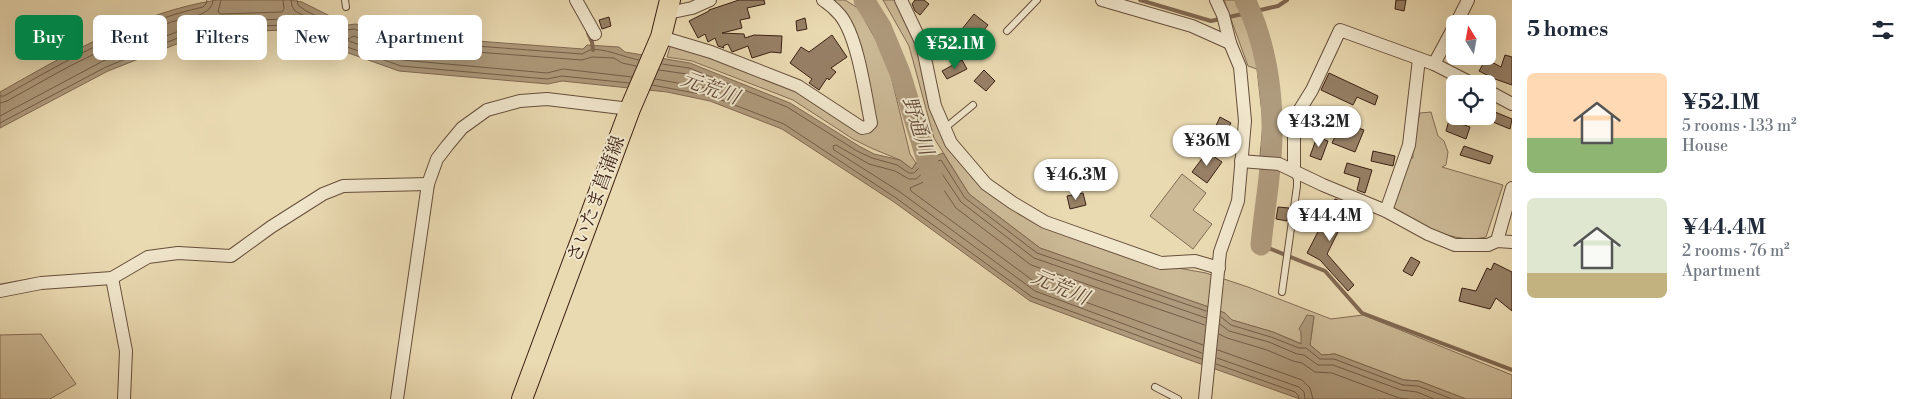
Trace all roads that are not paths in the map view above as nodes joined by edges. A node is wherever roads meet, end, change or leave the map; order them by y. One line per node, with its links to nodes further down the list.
1 (576, 0): 12 (street)
2 (710, 0): 9 (street)
3 (822, 0): 13 (street)
4 (901, 0): 23 (street)
5 (1037, 0): 11 (lane)
6 (1102, 0): 15 (street)
7 (1216, 0): 15 (street)
8 (1468, 0): 10 (street)
9 (669, 6): 13 (main road, さいたま菖蒲線)
10 (1460, 15)
11 (1007, 31)
12 (595, 34)
13 (660, 40): 22 (main road, さいたま菖蒲線)
14 (1446, 41): 17 (street)
15 (1230, 43): 24 (street)
16 (1419, 58): 17 (street); 25 (street); 28 (street)
17 (1434, 64): 18 (street)
18 (1455, 75)
19 (1496, 95): 20 (street)
20 (1512, 104)
21 (973, 105): 23 (lane)
22 (631, 106): 26 (street); 38 (main road, さいたま菖蒲線)
23 (944, 128): 31 (street)
24 (1241, 162): 25 (street); 31 (street)
25 (1294, 172): 28 (street); 34 (lane)
26 (428, 184): 32 (street); 37 (street)
27 (1512, 188): 29 (street)
28 (1386, 211): 29 (street)
29 (1496, 241): 30 (street)
30 (1512, 242)
31 (1218, 272): 40 (street)
32 (112, 278): 33 (street); 36 (street)
33 (0, 291)
34 (1282, 292)
35 (1155, 387): 39 (lane)
36 (124, 399)
37 (397, 399)
38 (522, 399)
39 (1178, 399)
40 (1206, 399)

